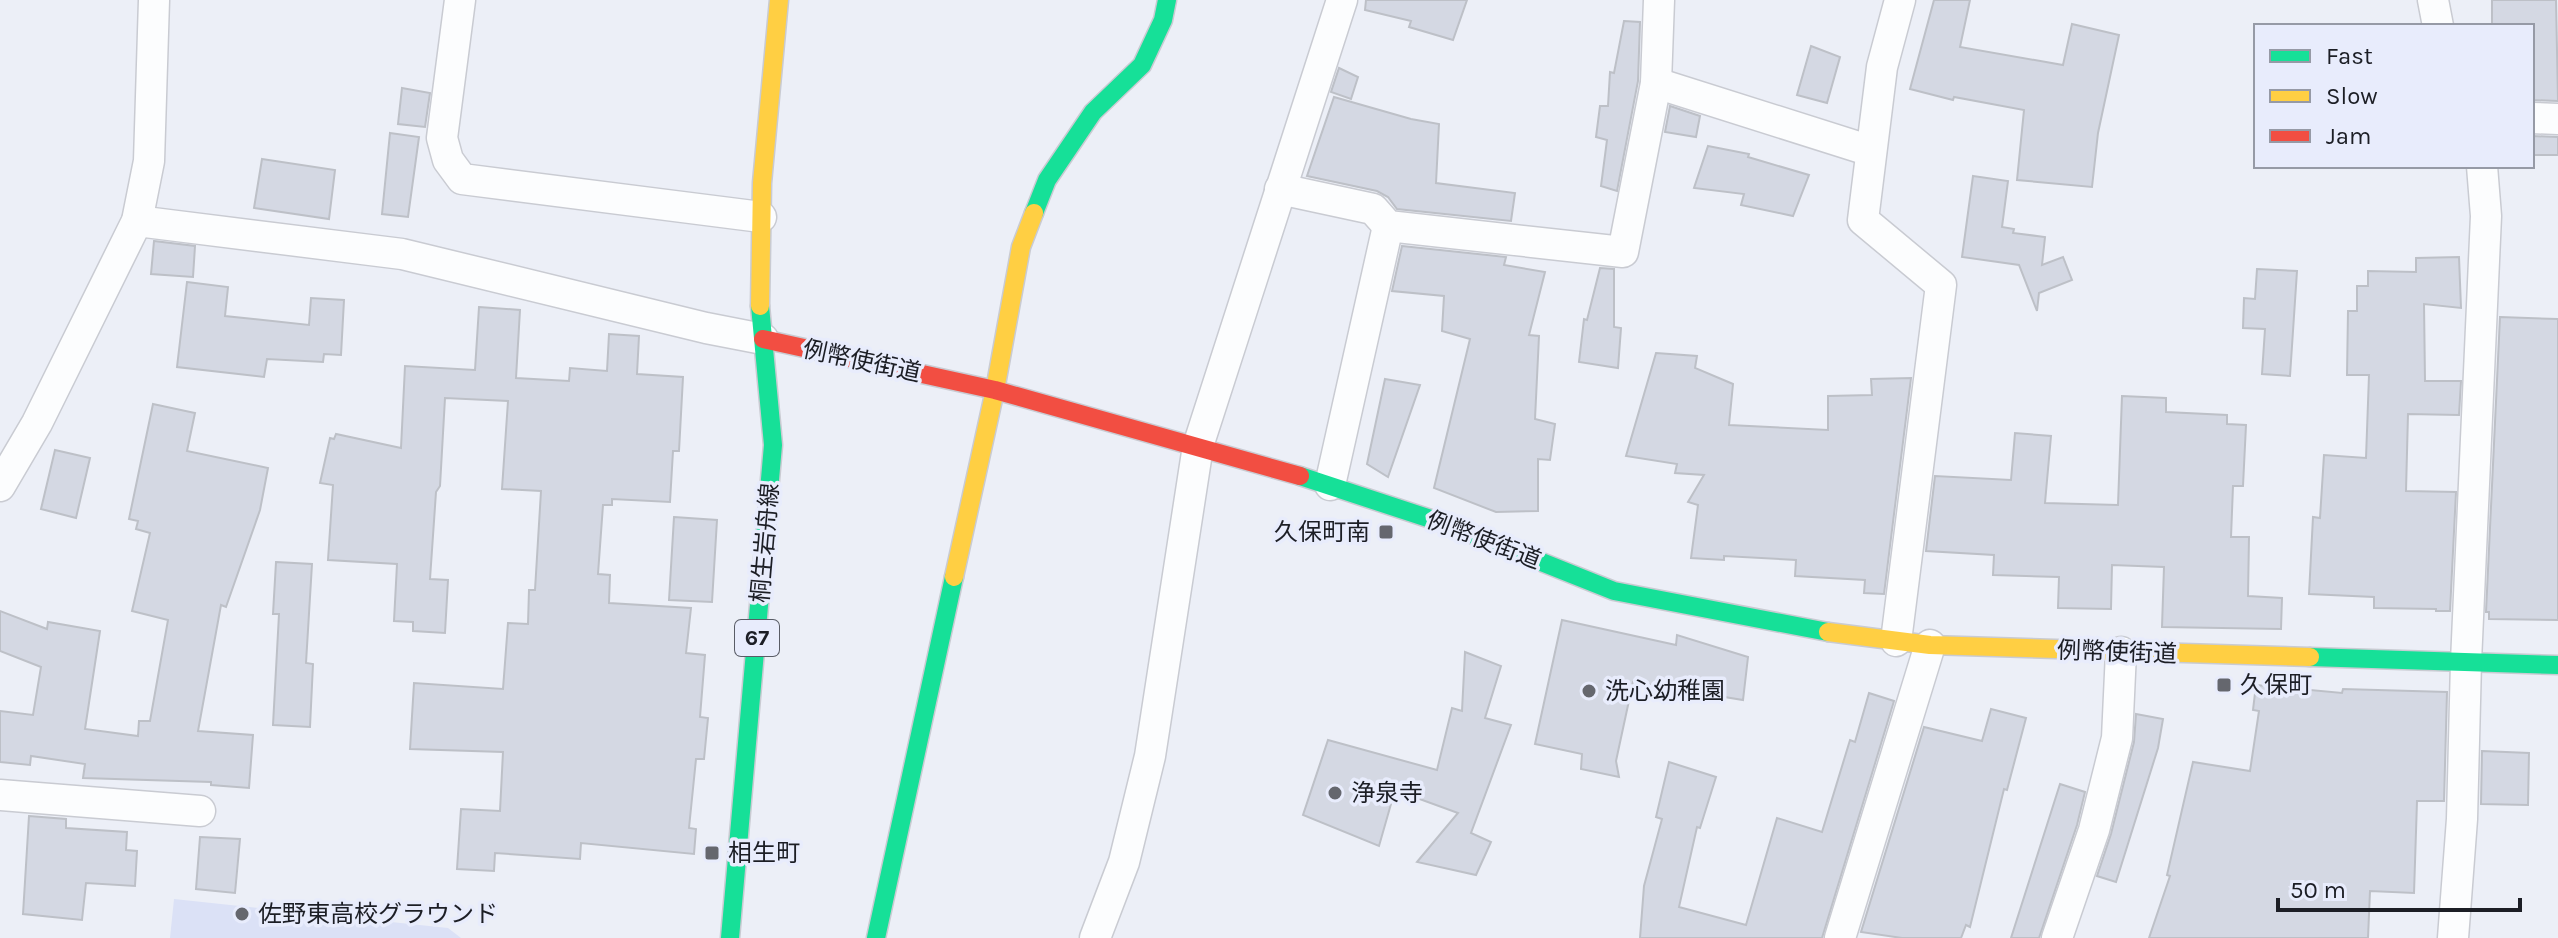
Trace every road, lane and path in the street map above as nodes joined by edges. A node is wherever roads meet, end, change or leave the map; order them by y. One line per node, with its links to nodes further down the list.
1 (154, 0): 17 (street)
2 (460, 0): 16 (street)
3 (779, 0): 16 (street, 67)
4 (1167, 0): 20 (street)
5 (1342, 0): 15 (street)
6 (1659, 0): 10 (street)
7 (1900, 0): 13 (street)
8 (2433, 0): 9 (street)
9 (2438, 24)
10 (1656, 83): 13 (street); 18 (street)
11 (2534, 118): 12 (street)
12 (2558, 119)
13 (1871, 151): 24 (street)
14 (2482, 168): 27 (street)
15 (1280, 189): 18 (street); 21 (street)
16 (761, 217): 19 (street, 67)
17 (137, 221): 19 (street); 23 (street)
18 (1388, 226): 22 (street)
19 (763, 339): 20 (street, 例幣使街道); 31 (street, 桐生岩舟線 / 67)
20 (995, 390): 21 (street, 例幣使街道); 32 (street)
21 (1198, 446): 22 (street, 例幣使街道); 33 (street)
22 (1330, 485): 24 (street, 例幣使街道)
23 (0, 486)
24 (1896, 641): 25 (street, 例幣使街道)
25 (1930, 645): 26 (street, 例幣使街道); 34 (street)
26 (2121, 652): 27 (street, 例幣使街道); 35 (street)
27 (2466, 662): 28 (street, 例幣使街道); 36 (street)
28 (2558, 665)
29 (0, 795): 30 (street)
30 (200, 811)
31 (730, 938)
32 (876, 938)
33 (1095, 938)
34 (1840, 938)
35 (2057, 938)
36 (2453, 938)

